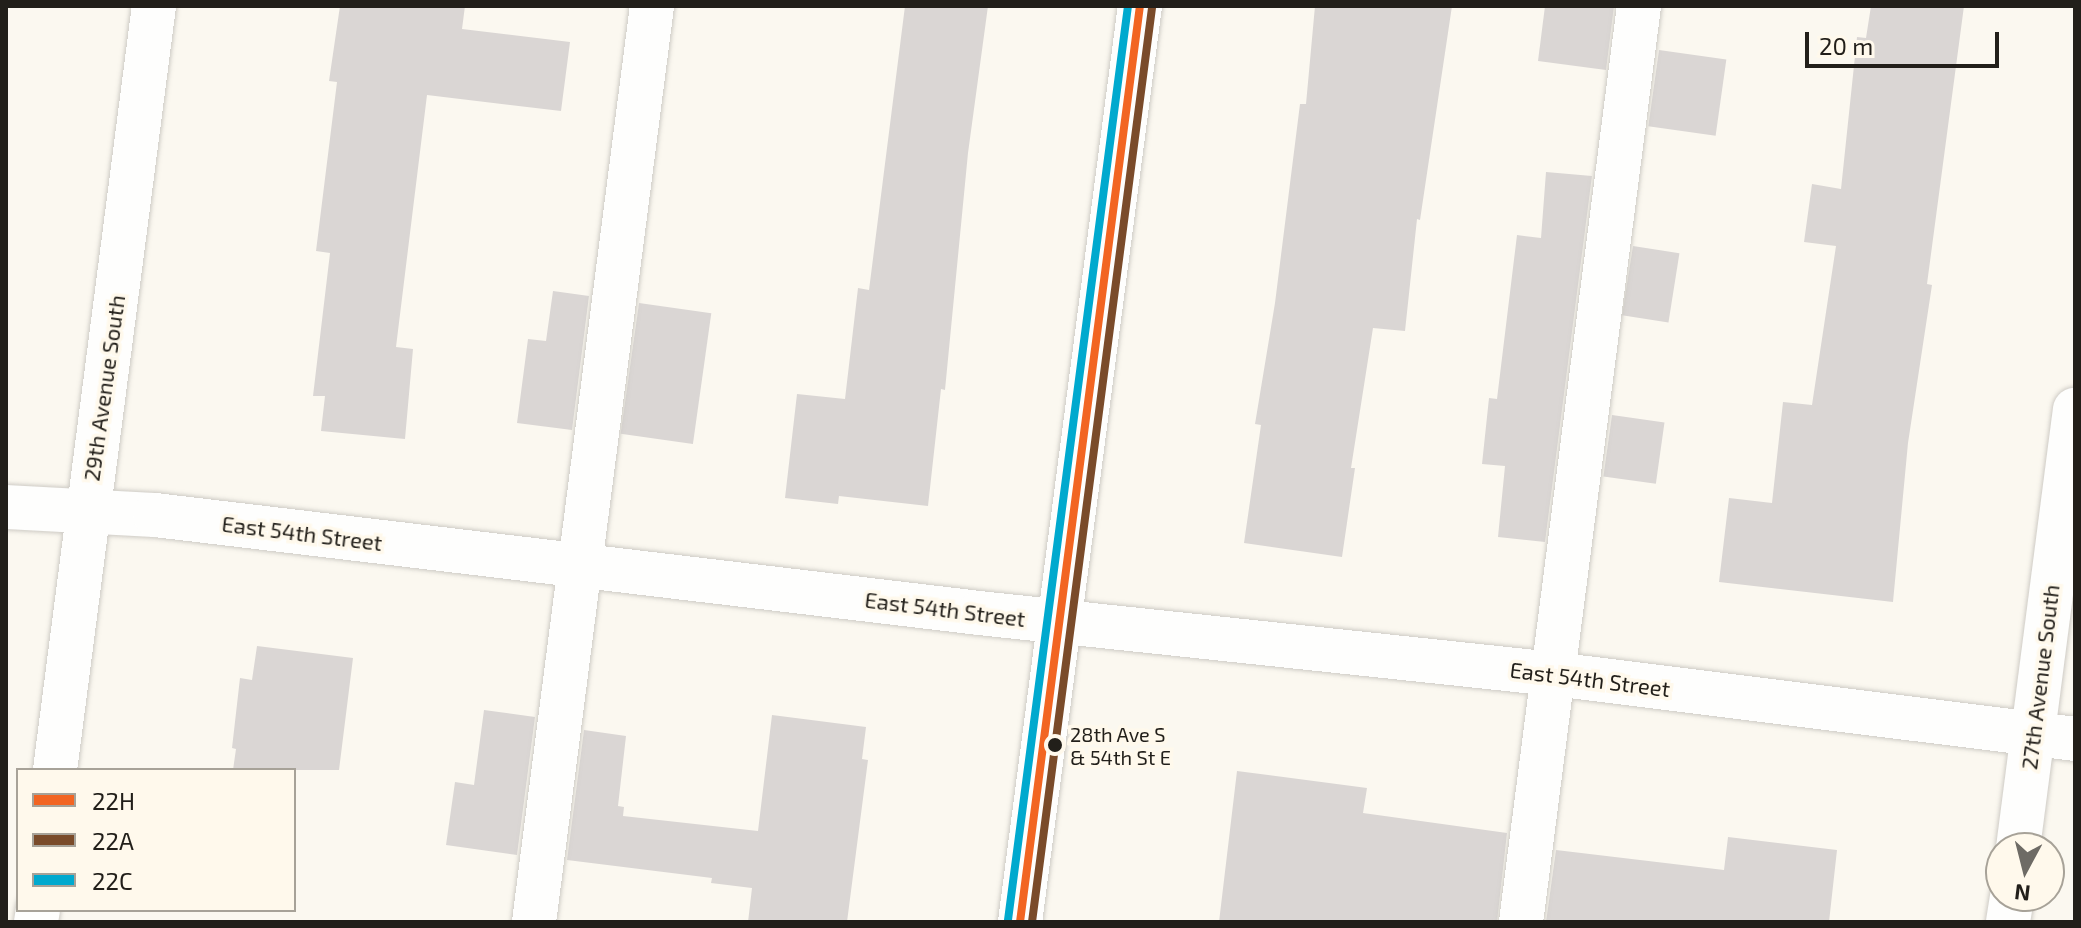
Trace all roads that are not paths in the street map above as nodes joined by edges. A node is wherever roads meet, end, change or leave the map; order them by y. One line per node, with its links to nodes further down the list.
1 (154, 6): 7 (street, 29th Avenue South)
2 (652, 6): 8 (street)
3 (1140, 6): 9 (street)
4 (1639, 6): 10 (street)
5 (2075, 410): 11 (street, 27th Avenue South)
6 (6, 507): 7 (street, East 54th Street)
7 (88, 513): 8 (street, East 54th Street); 13 (street, 29th Avenue South)
8 (580, 566): 9 (street, East 54th Street); 15 (street)
9 (1058, 622): 10 (street, East 54th Street); 16 (street)
10 (1554, 674): 11 (street, East 54th Street); 17 (street)
11 (2032, 734): 12 (street, East 54th Street); 14 (street, 27th Avenue South)
12 (2075, 739)
13 (55, 768)
14 (2020, 832)
15 (534, 922)
16 (1020, 922)
17 (1521, 922)

